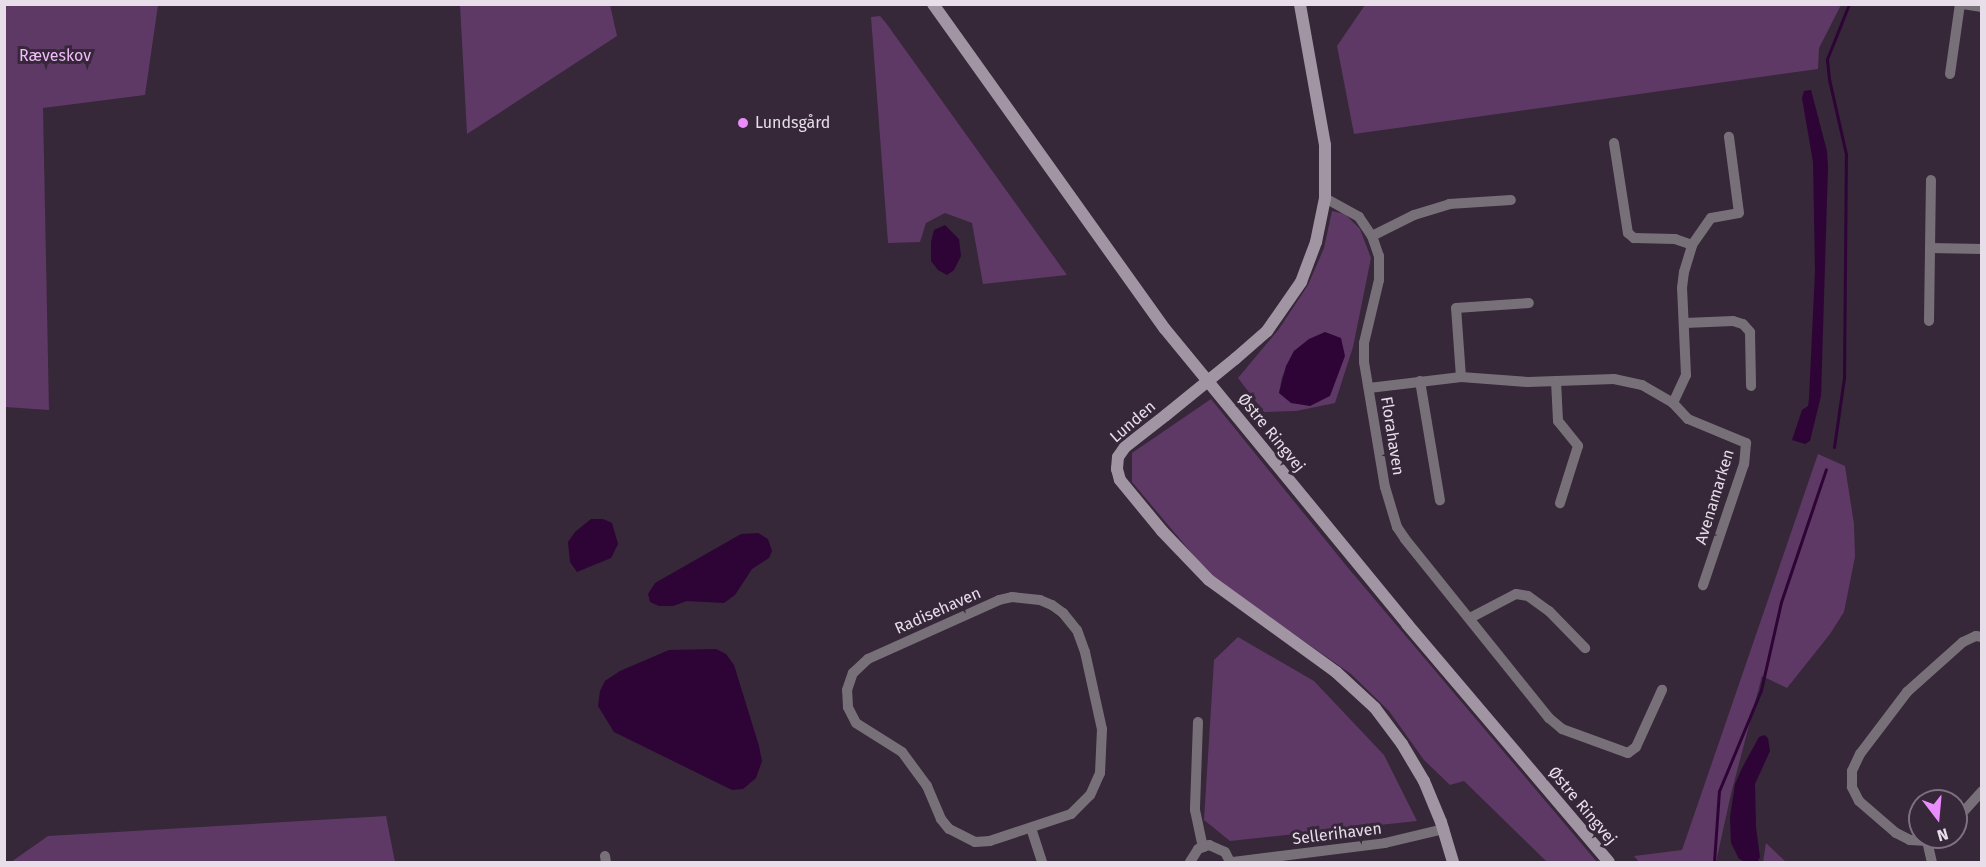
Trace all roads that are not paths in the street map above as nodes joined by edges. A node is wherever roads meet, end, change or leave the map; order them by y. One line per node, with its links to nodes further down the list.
1 (933, 4): 42 (main road, Østre Ringvej)
2 (1300, 4): 9 (main road, Lunden)
3 (1962, 4): 4 (street); 5 (street)
4 (1982, 7)
5 (1950, 74)
6 (1729, 137): 12 (street)
7 (1614, 143): 12 (street)
8 (1931, 180): 13 (street)
9 (1325, 198): 11 (street, Florahaven); 35 (main road, Lunden, bridge)
10 (1511, 200): 11 (street)
11 (1372, 236): 22 (street, Florahaven)
12 (1692, 245): 17 (street)
13 (1930, 248): 14 (street); 16 (street)
14 (1982, 249)
15 (1529, 303): 18 (street)
16 (1929, 321)
17 (1685, 323): 21 (street); 23 (street)
18 (1461, 377): 19 (street, Avenamarken); 20 (street, Avenamarken)
19 (1420, 381): 22 (street, Avenamarken); 24 (street)
20 (1556, 381): 23 (street, Avenamarken); 25 (street)
21 (1751, 386)
22 (1369, 388): 27 (street, Florahaven)
23 (1673, 403): 26 (street, Avenamarken)
24 (1440, 500)
25 (1560, 503)
26 (1703, 585)
27 (1470, 618): 29 (street); 30 (street, Florahaven)
28 (1982, 638): 36 (street)
29 (1585, 648)
30 (1662, 690)
31 (1198, 723): 37 (street)
32 (1982, 791): 33 (street)
33 (1968, 807)
34 (1031, 828): 34 (street, Radisehaven); 38 (street)
35 (1444, 829): 40 (street, Sellerihaven); 41 (main road, Lunden)
36 (1908, 839)
37 (1203, 847): 39 (street); 40 (street)
38 (1042, 862)
39 (1190, 862)
40 (1232, 862)
41 (1453, 862)
42 (1609, 862)

